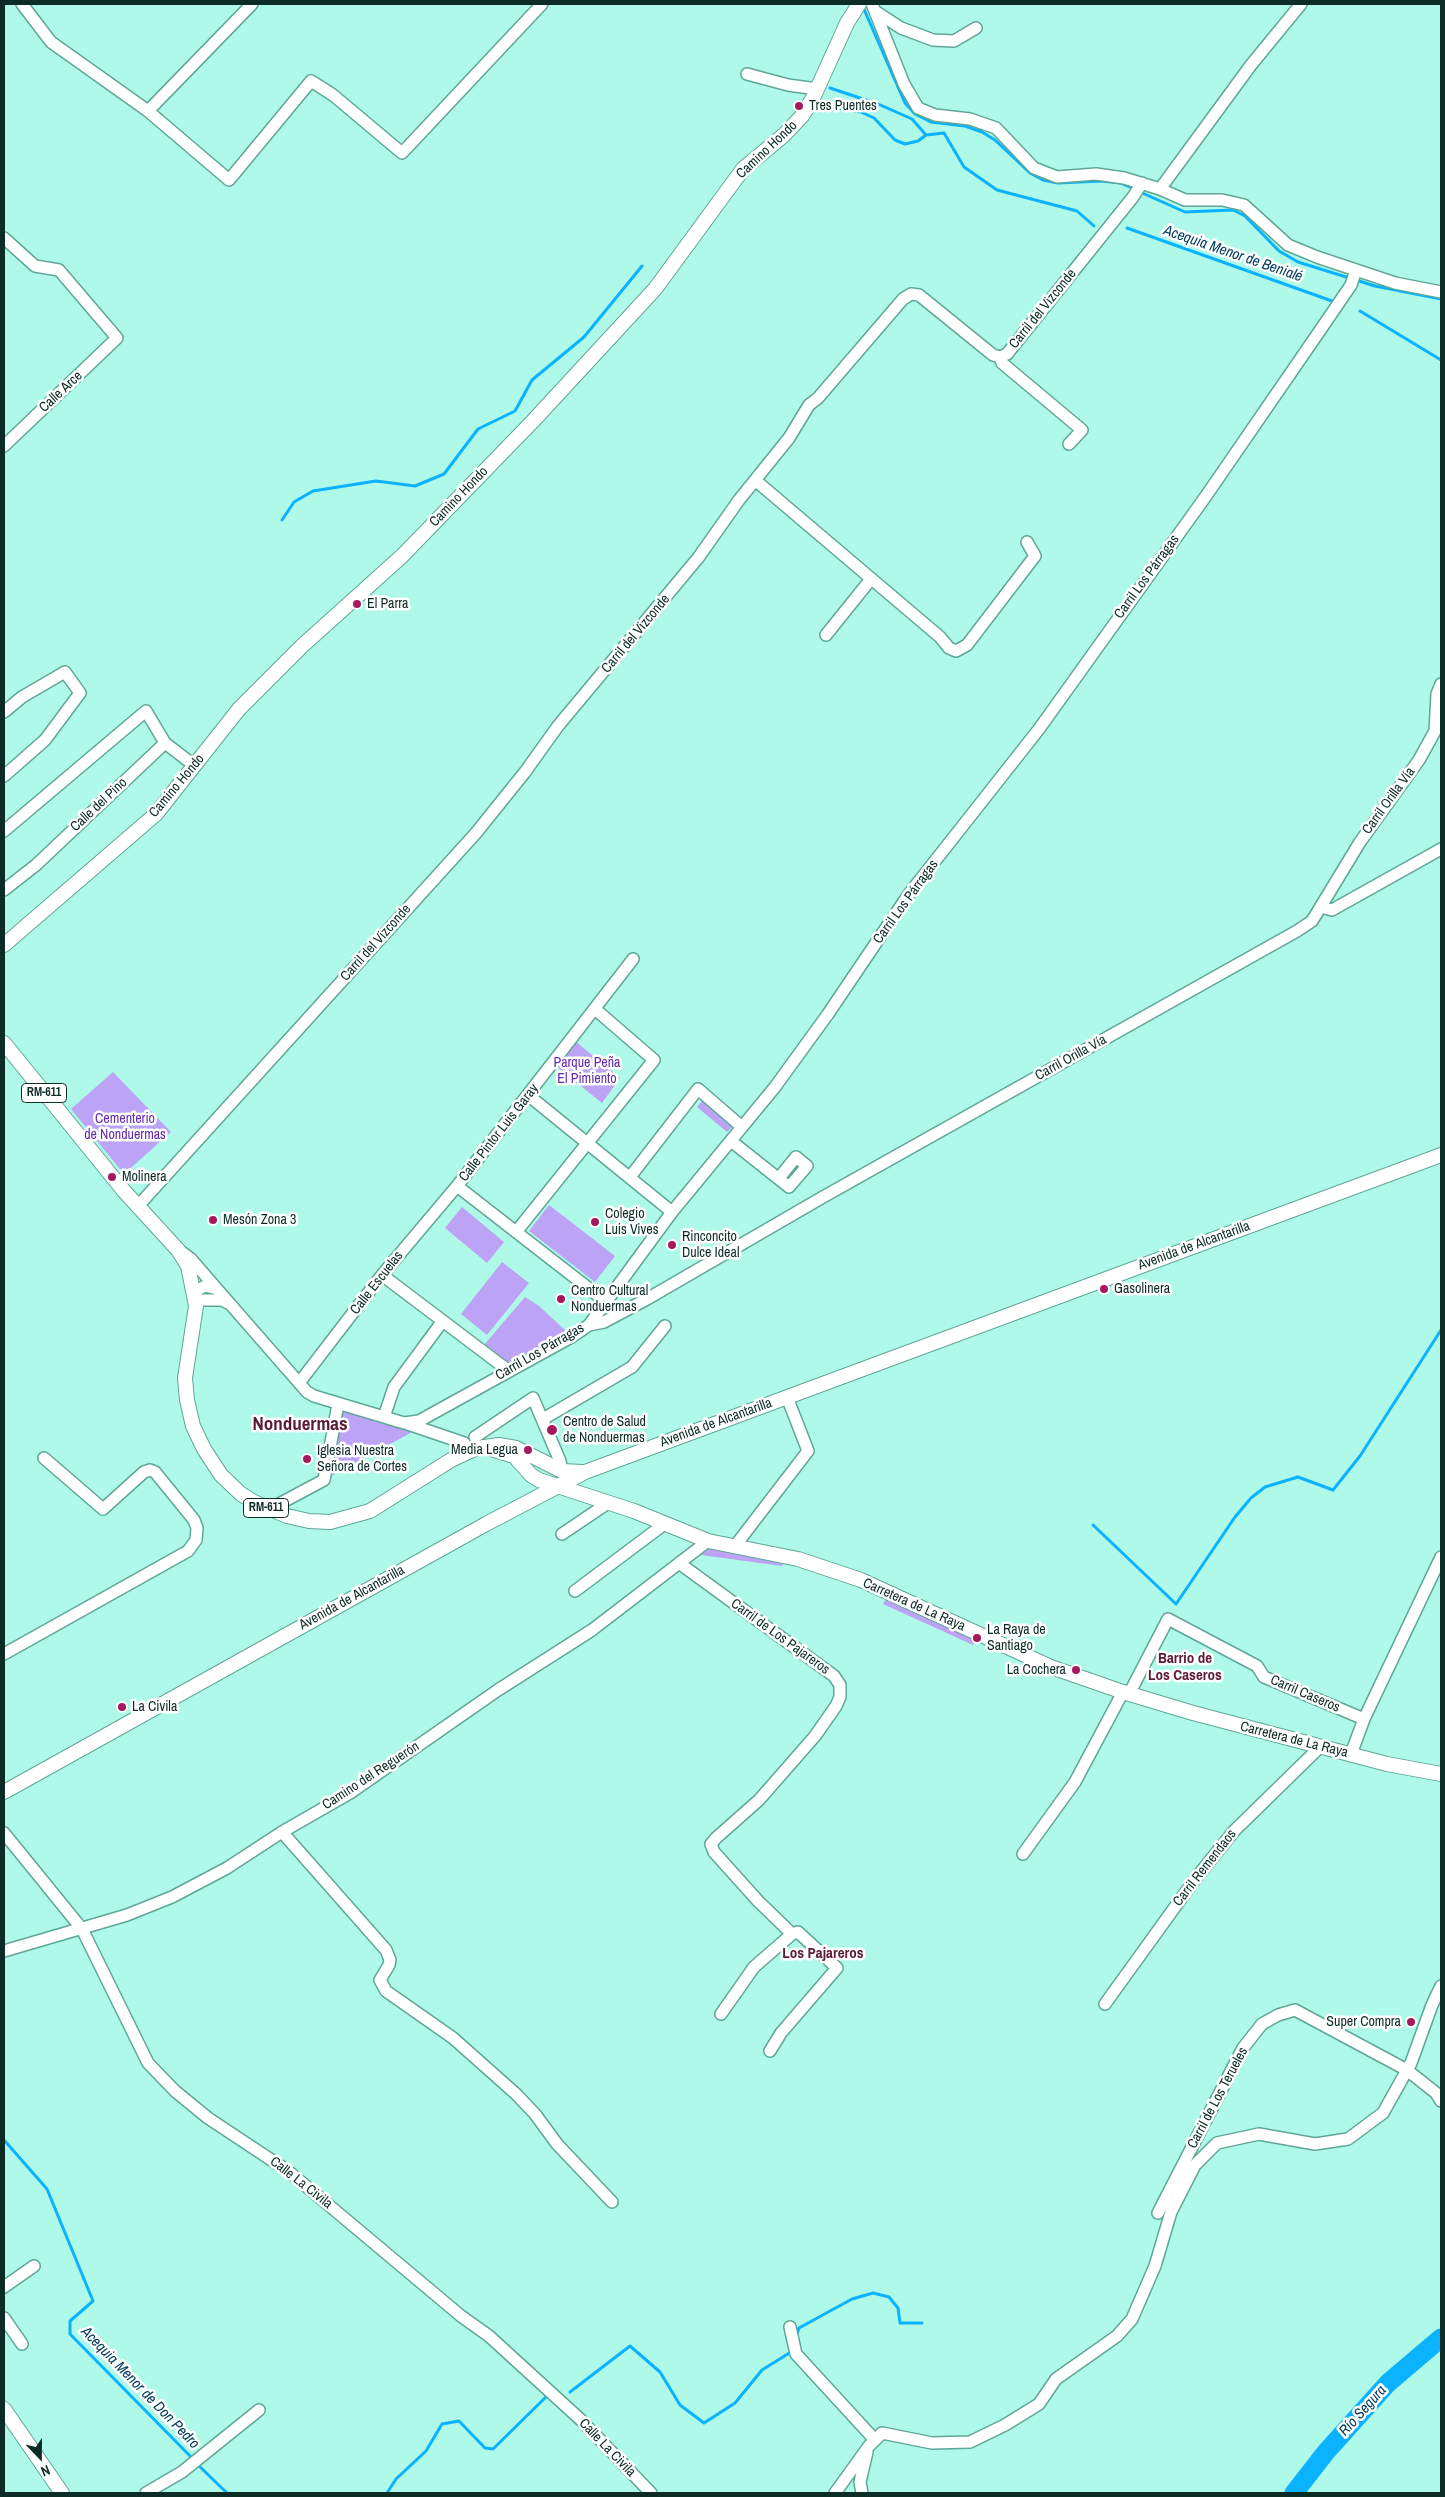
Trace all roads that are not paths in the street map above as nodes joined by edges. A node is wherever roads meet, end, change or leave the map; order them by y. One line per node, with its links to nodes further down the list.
1 (22, 4): 10 (street)
2 (252, 4): 10 (street)
3 (542, 4): 10 (street)
4 (858, 4): 9 (main road, Camino Hondo)
5 (1301, 4): 12 (street)
6 (874, 7): 7 (street); 11 (street)
7 (976, 28)
8 (747, 74): 9 (street)
9 (817, 88): 26 (main road, Camino Hondo)
10 (148, 111)
11 (1142, 183): 12 (street); 16 (street, Carril del Vizconde)
12 (1160, 189): 14 (street)
13 (4, 238): 18 (street, Calle Arce)
14 (1356, 270): 15 (street); 37 (street, Carril Los Párragas)
15 (1441, 292)
16 (1000, 357): 17 (street); 19 (street, Carril del Vizconde)
17 (1069, 444)
18 (4, 446)
19 (755, 480): 21 (street); 44 (street, Carril del Vizconde)
20 (1027, 542): 21 (street)
21 (871, 578): 22 (street)
22 (826, 635)
23 (1441, 684): 31 (street, Carril Orilla Vía)
24 (4, 712): 27 (street)
25 (164, 743): 26 (street); 28 (street); 30 (street, Calle del Pino)
26 (195, 766): 32 (main road, Camino Hondo)
27 (4, 776)
28 (4, 831)
29 (1441, 849): 31 (street)
30 (4, 890)
31 (1321, 907): 54 (street, Carril Orilla Vía)
32 (4, 945)
33 (632, 959): 34 (street, Calle Pintor Luis Garay)
34 (595, 1009): 36 (street, Calle Pintor Luis Garay); 39 (street)
35 (4, 1043): 44 (main road, RM-611)
36 (528, 1095): 39 (street); 43 (street, Calle Pintor Luis Garay)
37 (742, 1127): 38 (street, Carril Los Párragas); 41 (street)
38 (731, 1141): 42 (street); 45 (street, Carril Los Párragas)
39 (587, 1143): 41 (street); 46 (street)
40 (1441, 1155): 58 (main road, Avenida de Alcantarilla)
41 (630, 1177): 45 (street)
42 (779, 1178)
43 (458, 1186): 46 (street); 48 (street, Calle Escuelas)
44 (138, 1206): 47 (main road, RM-611)
45 (672, 1212): 51 (street, Carril Los Párragas)
46 (516, 1232): 51 (street)
47 (178, 1250): 49 (street); 50 (main road, RM-611)
48 (382, 1275): 53 (street); 57 (street, Calle Escuelas)
49 (218, 1289): 50 (street); 52 (street)
50 (195, 1296): 52 (street); 63 (main road, RM-611)
51 (605, 1301): 54 (street, Carril Los Párragas)
52 (228, 1303): 57 (street)
53 (442, 1322): 56 (street); 60 (street)
54 (589, 1325): 56 (street, Carril Los Párragas)
55 (665, 1326): 61 (street)
56 (509, 1371): 62 (street, Carril Los Párragas)
57 (299, 1383): 59 (street)
58 (787, 1397): 68 (main road, Avenida de Alcantarilla); 75 (street)
59 (338, 1404): 60 (street); 70 (street)
60 (384, 1417): 62 (street)
61 (542, 1419): 63 (street); 68 (street)
62 (404, 1423): 64 (street)
63 (480, 1442): 66 (main road, RM-611); 67 (main road)
64 (464, 1443)
65 (44, 1458): 79 (street)
66 (546, 1464): 67 (street); 68 (main road)
67 (531, 1476): 68 (main road, Carretera de La Raya); 71 (main road)
68 (560, 1478): 69 (main road, Carretera de La Raya); 71 (main road, Avenida de Alcantarilla)
69 (608, 1503): 72 (main road, Carretera de La Raya); 73 (street)
70 (278, 1504)
71 (521, 1505): 85 (main road, Avenida de Alcantarilla)
72 (663, 1525): 74 (main road, Carretera de La Raya); 78 (street)
73 (562, 1534)
74 (708, 1542): 75 (main road, Carretera de La Raya); 77 (street, Camino del Reguerón)
75 (735, 1546): 80 (main road, Carretera de La Raya)
76 (1441, 1557): 81 (street)
77 (679, 1563): 86 (street, Camino del Reguerón); 90 (street, Carril de Los Pajareros)
78 (575, 1591)
79 (4, 1654)
80 (1126, 1693): 81 (street, Carril Caseros); 82 (main road, Carretera de La Raya); 88 (street, Carril Caseros)
81 (1364, 1719): 83 (street)
82 (1321, 1746): 83 (main road, Carretera de La Raya); 93 (street, Carril Remendaos)
83 (1351, 1754): 84 (main road, Carretera de La Raya)
84 (1441, 1774)
85 (4, 1792)
86 (282, 1832): 89 (street, Camino del Reguerón); 98 (street)
87 (4, 1833): 89 (street, Calle La Civila)
88 (1023, 1854)
89 (82, 1929): 91 (street, Camino del Reguerón); 110 (street, Calle La Civila)
90 (792, 1934): 94 (street); 95 (street, Carril de Los Pajareros)
91 (4, 1951)
92 (1441, 1986): 96 (street)
93 (1105, 2004)
94 (720, 2014)
95 (770, 2051)
96 (1407, 2070): 97 (street); 99 (street, Carril de Los Terueles); 107 (street)
97 (1441, 2101)
98 (612, 2202)
99 (1158, 2213)
100 (34, 2266): 101 (street)
101 (4, 2287)
102 (4, 2318): 104 (street)
103 (790, 2327): 107 (street)
104 (22, 2344)
105 (4, 2409): 108 (main road)
106 (259, 2410): 109 (street)
107 (872, 2443): 111 (street); 112 (street)
108 (62, 2493)
109 (146, 2493)
110 (651, 2493)
111 (835, 2493)
112 (862, 2493)

